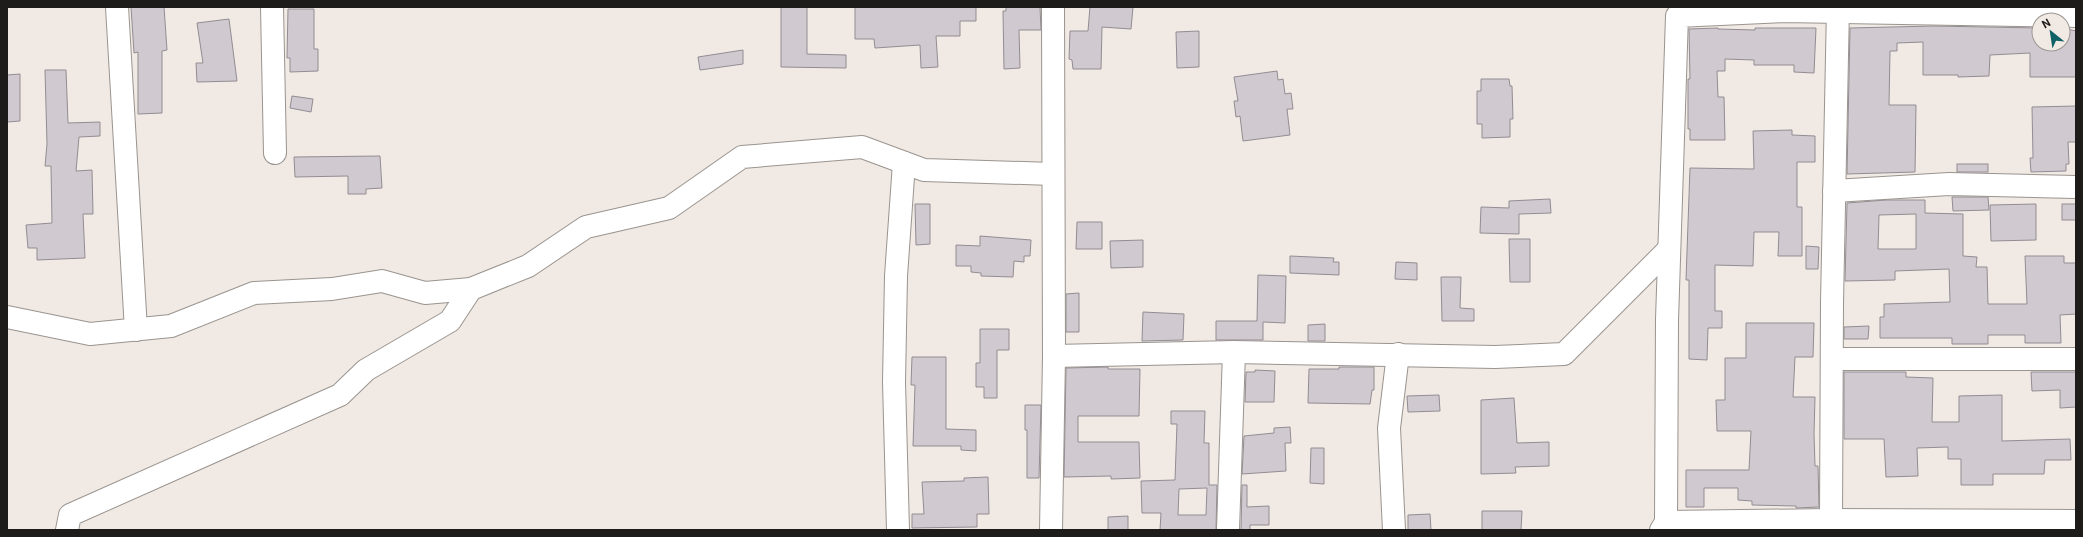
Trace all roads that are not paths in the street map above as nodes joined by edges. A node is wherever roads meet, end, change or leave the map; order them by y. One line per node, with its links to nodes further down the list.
1 (117, 7): 15 (street)
2 (272, 7): 7 (street)
3 (1053, 7): 9 (street)
4 (1839, 10): 5 (street); 11 (street); 12 (street)
5 (1928, 10): 6 (street)
6 (2076, 16)
7 (276, 153)
8 (904, 163): 9 (street); 13 (street); 25 (street)
9 (1053, 174): 18 (street)
10 (2076, 187): 11 (street)
11 (1834, 191): 20 (street)
12 (1669, 249): 17 (street); 23 (street)
13 (471, 289): 15 (street); 24 (street)
14 (7, 317): 15 (street)
15 (136, 330)
16 (1234, 352): 17 (street); 18 (street); 27 (street)
17 (1398, 354): 28 (street)
18 (1054, 356): 26 (street)
19 (2076, 358): 20 (street)
20 (1832, 359): 21 (street)
21 (1831, 520): 22 (street); 23 (street)
22 (2076, 521)
23 (1664, 526)
24 (67, 530)
25 (898, 530)
26 (1051, 530)
27 (1228, 530)
28 (1394, 530)

